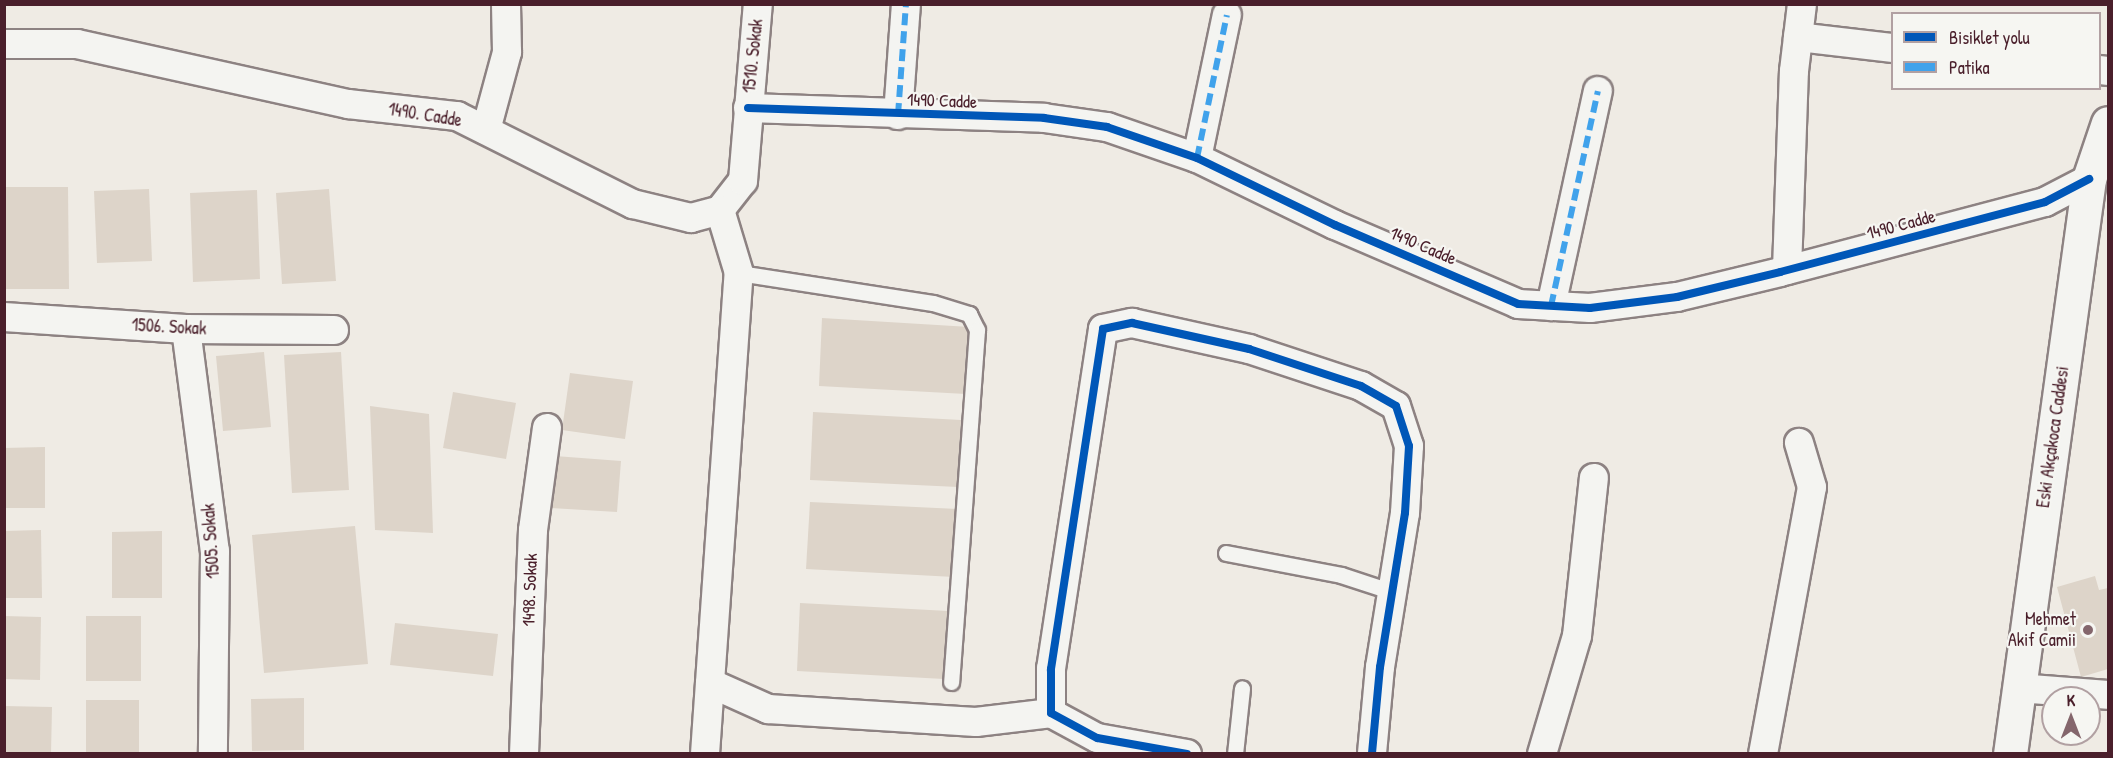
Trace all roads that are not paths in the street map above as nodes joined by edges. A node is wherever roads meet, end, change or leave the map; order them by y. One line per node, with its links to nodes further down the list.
1 (506, 4): 13 (street)
2 (758, 4): 10 (street, 1510. Sokak)
3 (906, 4): 11 (street)
4 (1802, 4): 6 (street)
5 (1227, 15): 14 (street)
6 (1798, 37): 8 (street); 17 (street)
7 (4, 44): 13 (street, 1490. Cadde)
8 (1891, 48)
9 (1598, 91): 19 (street)
10 (748, 108): 11 (street, 1490 Cadde); 16 (street)
11 (898, 115): 14 (street, 1490 Cadde)
12 (2109, 123): 15 (street, Eski Akçakoca Caddesi)
13 (486, 130): 16 (street, 1490. Cadde)
14 (1197, 158): 19 (street, 1490 Cadde)
15 (2088, 179): 17 (street, 1490 Cadde); 31 (street, Eski Akçakoca Caddesi)
16 (720, 210): 18 (street)
17 (1787, 270): 19 (street, 1490 Cadde)
18 (739, 273): 28 (lane); 29 (street)
19 (1551, 306)
20 (4, 317): 21 (street, 1506. Sokak)
21 (186, 329): 22 (street, 1506. Sokak); 34 (street, 1505. Sokak)
22 (334, 330)
23 (548, 428): 35 (street, 1498. Sokak)
24 (1799, 443): 41 (street)
25 (1594, 478): 40 (street)
26 (1226, 553): 27 (lane)
27 (1393, 592): 33 (street); 39 (street)
28 (951, 682)
29 (710, 683): 33 (street); 36 (street)
30 (1242, 688): 38 (lane)
31 (2018, 688): 32 (street); 42 (street, Eski Akçakoca Caddesi)
32 (2109, 695)
33 (1051, 713): 37 (street)
34 (213, 753)
35 (524, 753)
36 (705, 753)
37 (1187, 753)
38 (1235, 753)
39 (1372, 753)
40 (1542, 753)
41 (1763, 753)
42 (2010, 753)

